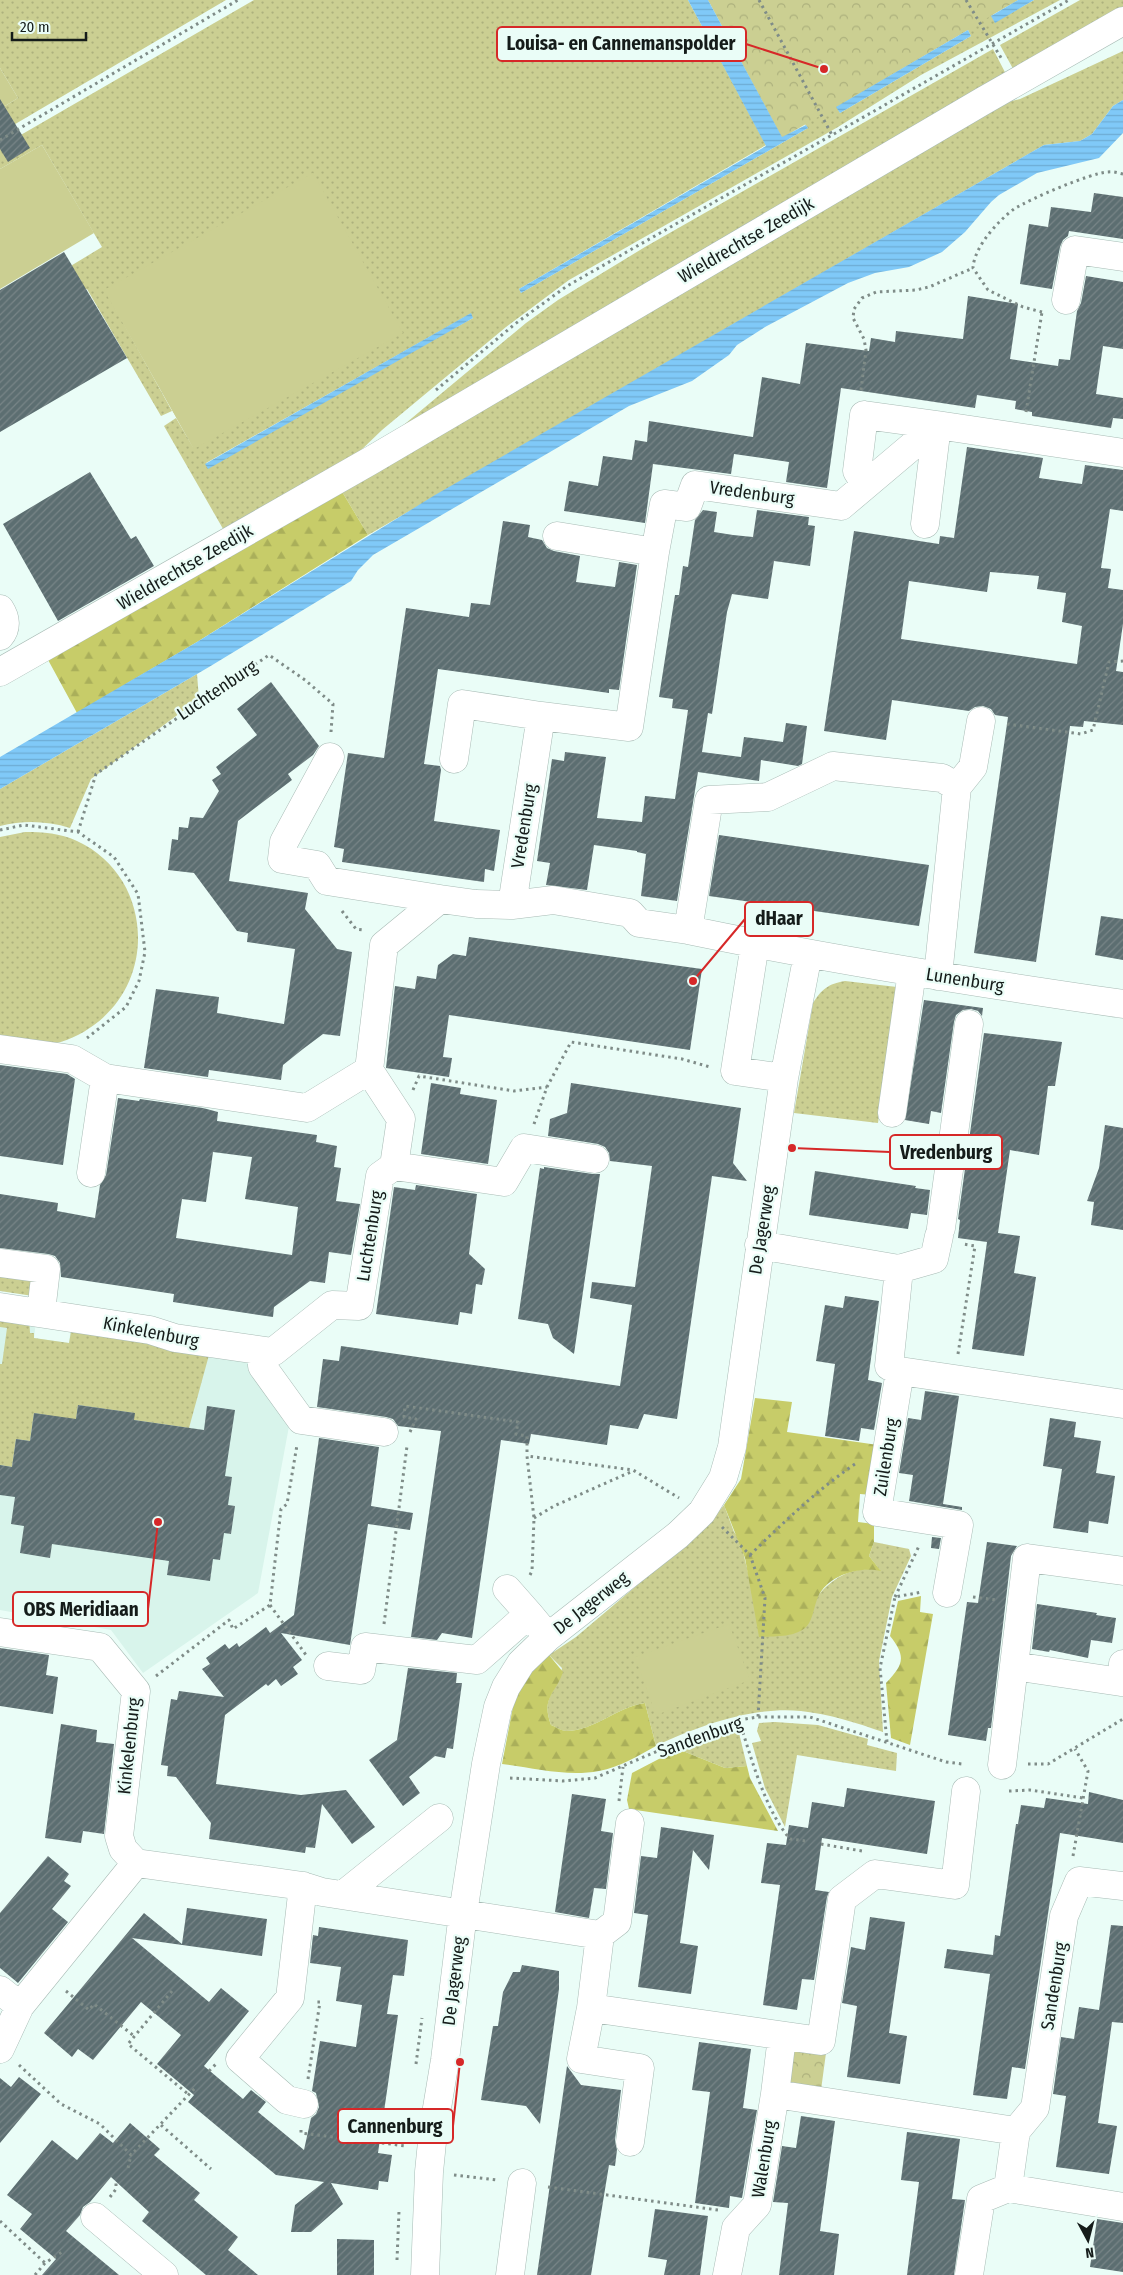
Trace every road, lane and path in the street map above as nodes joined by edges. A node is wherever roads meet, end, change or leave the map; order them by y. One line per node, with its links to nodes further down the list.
1 (238, 0): 9 (path)
2 (759, 0): 8 (path)
3 (966, 0): 6 (path)
4 (1069, 0): 6 (path)
5 (1123, 21): 27 (street, Wieldrechtse Zeedijk)
6 (992, 44): 7 (path); 8 (path)
7 (996, 48)
8 (832, 135): 15 (path)
9 (0, 140)
10 (1123, 174): 12 (path)
11 (1123, 257): 13 (street)
12 (973, 268): 14 (path); 16 (path)
13 (1066, 300): 14 (path)
14 (1042, 312): 18 (path)
15 (434, 392)
16 (864, 416): 17 (street); 20 (street)
17 (937, 425): 18 (street); 20 (street, Vredenburg); 21 (street)
18 (1022, 437): 19 (street)
19 (1123, 453)
20 (865, 484): 23 (street, Vredenburg)
21 (925, 524)
22 (557, 536): 23 (street)
23 (655, 552): 28 (street, Vredenburg)
24 (0, 609): 25 (street)
25 (0, 636)
26 (1123, 661): 29 (path)
27 (0, 672)
28 (541, 716): 31 (street, Vredenburg); 37 (street, Vredenburg)
29 (981, 721): 32 (street)
30 (330, 757): 34 (path, Luchtenburg); 35 (street)
31 (454, 759)
32 (957, 787): 38 (street); 42 (street)
33 (0, 830): 34 (path)
34 (78, 832): 46 (path)
35 (327, 880): 36 (street); 39 (path)
36 (440, 899): 37 (street); 39 (street)
37 (512, 905): 38 (street)
38 (688, 930): 40 (street)
39 (396, 935): 47 (street)
40 (755, 944): 41 (street); 48 (street)
41 (808, 954): 42 (street, Lunenburg); 50 (street, De Jagerweg)
42 (925, 974): 43 (street, Lunenburg); 52 (street)
43 (1123, 1004)
44 (968, 1024): 58 (street)
45 (0, 1049): 46 (street)
46 (72, 1059): 49 (street)
47 (369, 1070): 49 (street); 53 (street)
48 (735, 1071): 50 (street); 51 (path)
49 (105, 1078): 57 (street)
50 (784, 1078): 59 (street, De Jagerweg)
51 (547, 1088): 53 (path); 54 (path)
52 (892, 1113)
53 (401, 1119): 56 (street)
54 (524, 1148): 55 (street); 56 (street)
55 (595, 1160)
56 (394, 1166): 64 (street, Luchtenburg)
57 (90, 1173)
58 (940, 1235): 61 (street); 66 (path)
59 (759, 1244): 61 (street); 73 (street, De Jagerweg)
60 (0, 1263): 63 (street)
61 (899, 1269): 65 (street)
62 (0, 1307): 63 (street, Kinkelenburg)
63 (40, 1312): 64 (street, Kinkelenburg)
64 (262, 1351): 68 (street)
65 (900, 1371): 66 (street); 70 (street, Zuilenburg)
66 (954, 1379): 67 (street)
67 (1123, 1404)
68 (301, 1420): 69 (street); 82 (path)
69 (396, 1434): 71 (path); 85 (path)
70 (888, 1448): 75 (street, Zuilenburg); 76 (path)
71 (527, 1456): 72 (path); 74 (path)
72 (633, 1470): 73 (path); 74 (path)
73 (702, 1512): 76 (path); 84 (street, De Jagerweg)
74 (534, 1518): 80 (path)
75 (931, 1520): 78 (street, Zuilenburg); 79 (path)
76 (750, 1555): 90 (path)
77 (1123, 1571): 81 (street)
78 (947, 1593): 79 (path); 81 (path)
79 (895, 1597): 93 (path)
80 (517, 1601): 84 (street); 85 (street)
81 (1022, 1603): 88 (street)
82 (270, 1605): 87 (path); 89 (path)
83 (0, 1632): 89 (street, Kinkelenburg)
84 (548, 1637): 95 (street, De Jagerweg)
85 (380, 1649): 87 (street)
86 (1123, 1664): 88 (street)
87 (328, 1666)
88 (1014, 1666): 96 (street)
89 (136, 1691): 103 (street, Kinkelenburg)
90 (758, 1717): 92 (path, Sandenburg); 93 (path, Sandenburg)
91 (1123, 1719): 94 (path)
92 (739, 1720): 95 (path, Sandenburg); 101 (path)
93 (887, 1742): 96 (path, Sandenburg)
94 (1075, 1749): 96 (path); 98 (path)
95 (484, 1777): 109 (street, De Jagerweg)
96 (1002, 1779): 98 (path)
97 (966, 1790): 104 (street)
98 (1083, 1798): 105 (path)
99 (439, 1818): 108 (street)
100 (630, 1823): 110 (street)
101 (806, 1841)
102 (821, 1844): 104 (path)
103 (136, 1863): 106 (street); 111 (street)
104 (875, 1874): 117 (street)
105 (1079, 1881): 107 (street); 124 (street, Sandenburg)
106 (303, 1886): 108 (street); 114 (street)
107 (1123, 1886)
108 (342, 1895): 109 (street)
109 (463, 1913): 110 (street); 127 (street, De Jagerweg)
110 (600, 1935): 115 (street)
111 (44, 1975): 113 (street); 116 (path)
112 (172, 1991): 116 (path)
113 (10, 1998): 118 (street)
114 (290, 1998): 122 (path); 122 (street)
115 (591, 2008): 117 (street); 125 (street)
116 (134, 2036): 120 (path)
117 (782, 2037): 121 (street)
118 (0, 2048): 126 (path)
119 (197, 2086): 120 (path)
120 (188, 2094): 123 (path)
121 (775, 2094): 124 (street); 133 (street, Walenburg)
122 (304, 2104): 127 (path)
123 (162, 2125): 126 (path); 129 (path)
124 (1016, 2131): 131 (street)
125 (630, 2142)
126 (131, 2155): 128 (path)
127 (430, 2161): 130 (path); 140 (street, De Jagerweg)
128 (128, 2168)
129 (211, 2169)
130 (522, 2183): 133 (path); 141 (street)
131 (1008, 2188): 132 (street); 143 (street)
132 (1123, 2206)
133 (748, 2216): 142 (street, Walenburg)
134 (95, 2217): 139 (street)
135 (0, 2221): 137 (path)
136 (62, 2252): 137 (path)
137 (45, 2263): 138 (path)
138 (35, 2275)
139 (164, 2275)
140 (425, 2275)
141 (510, 2275)
142 (727, 2275)
143 (969, 2275)

